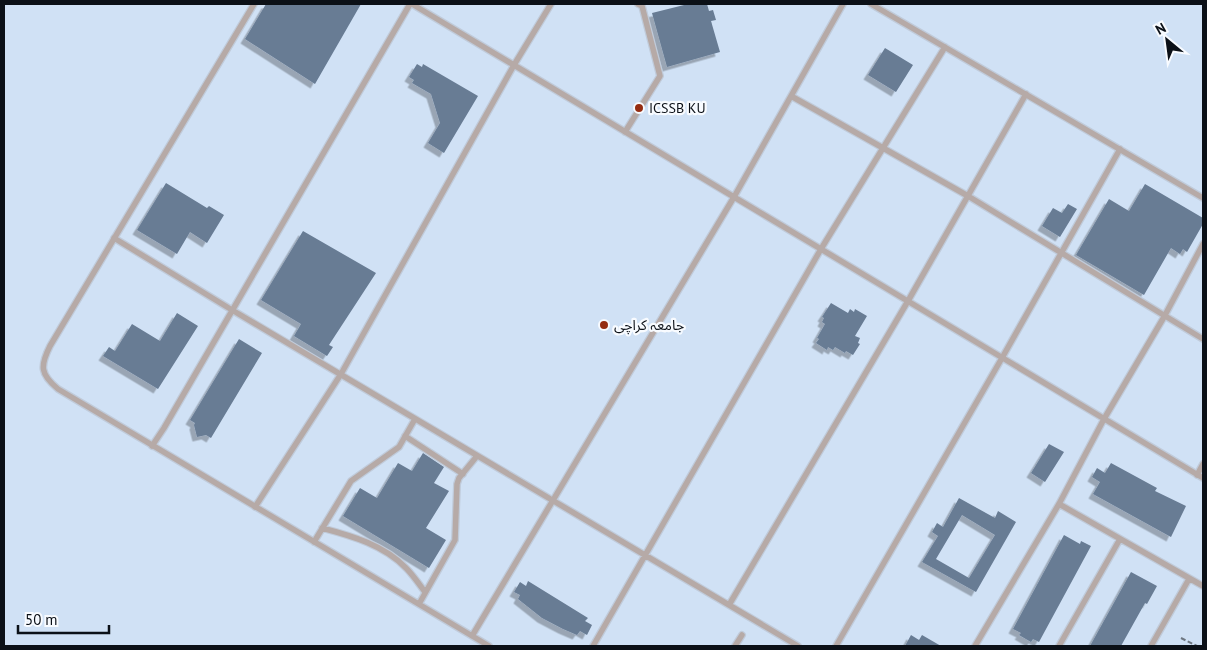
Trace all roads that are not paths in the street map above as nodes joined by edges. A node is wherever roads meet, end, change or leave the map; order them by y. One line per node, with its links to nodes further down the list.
1 (254, 4): 18 (lane)
2 (411, 4): 9 (lane); 23 (lane)
3 (551, 4): 9 (lane)
4 (650, 4): 7 (lane)
5 (843, 4): 11 (lane)
6 (871, 4): 8 (lane)
7 (640, 5): 12 (lane)
8 (945, 47): 10 (lane); 13 (lane)
9 (514, 65): 12 (lane); 27 (lane)
10 (1026, 94): 14 (lane); 15 (lane)
11 (791, 96): 13 (lane); 16 (lane)
12 (625, 132): 16 (lane)
13 (882, 149): 15 (lane); 20 (lane)
14 (1120, 149): 17 (lane); 21 (lane)
15 (968, 196): 21 (lane); 22 (lane)
16 (734, 197): 20 (lane); 36 (lane)
17 (1203, 198)
18 (114, 238): 23 (lane); 31 (lane)
19 (1203, 244): 24 (lane)
20 (821, 249): 22 (lane); 42 (lane)
21 (1061, 254): 24 (lane); 26 (lane)
22 (908, 301): 26 (lane); 47 (lane)
23 (232, 310): 27 (lane); 31 (lane)
24 (1164, 316): 25 (lane); 29 (lane)
25 (1203, 339)
26 (1002, 358): 29 (lane); 54 (lane)
27 (341, 374): 28 (lane); 38 (lane)
28 (415, 419): 30 (lane); 32 (lane)
29 (1104, 419): 35 (lane); 37 (lane)
30 (405, 436): 34 (lane); 39 (lane)
31 (152, 446): 38 (lane)
32 (477, 456): 34 (lane); 36 (lane)
33 (1203, 464): 35 (lane)
34 (463, 474): 45 (lane)
35 (1200, 477)
36 (553, 501): 42 (lane); 49 (lane)
37 (1059, 504): 40 (lane); 55 (lane)
38 (256, 507): 41 (lane)
39 (322, 528): 41 (lane); 45 (lane)
40 (1120, 539): 43 (lane); 56 (lane)
41 (314, 542): 46 (lane)
42 (646, 556): 47 (lane); 51 (lane)
43 (1189, 578): 44 (lane); 57 (lane)
44 (1203, 586)
45 (425, 592): 46 (lane)
46 (419, 604): 49 (lane)
47 (729, 606): 53 (lane)
48 (742, 635): 52 (lane)
49 (472, 636): 50 (lane)
50 (489, 646)
51 (593, 646)
52 (735, 646)
53 (798, 646)
54 (836, 646)
55 (975, 646)
56 (1059, 646)
57 (1151, 646)

